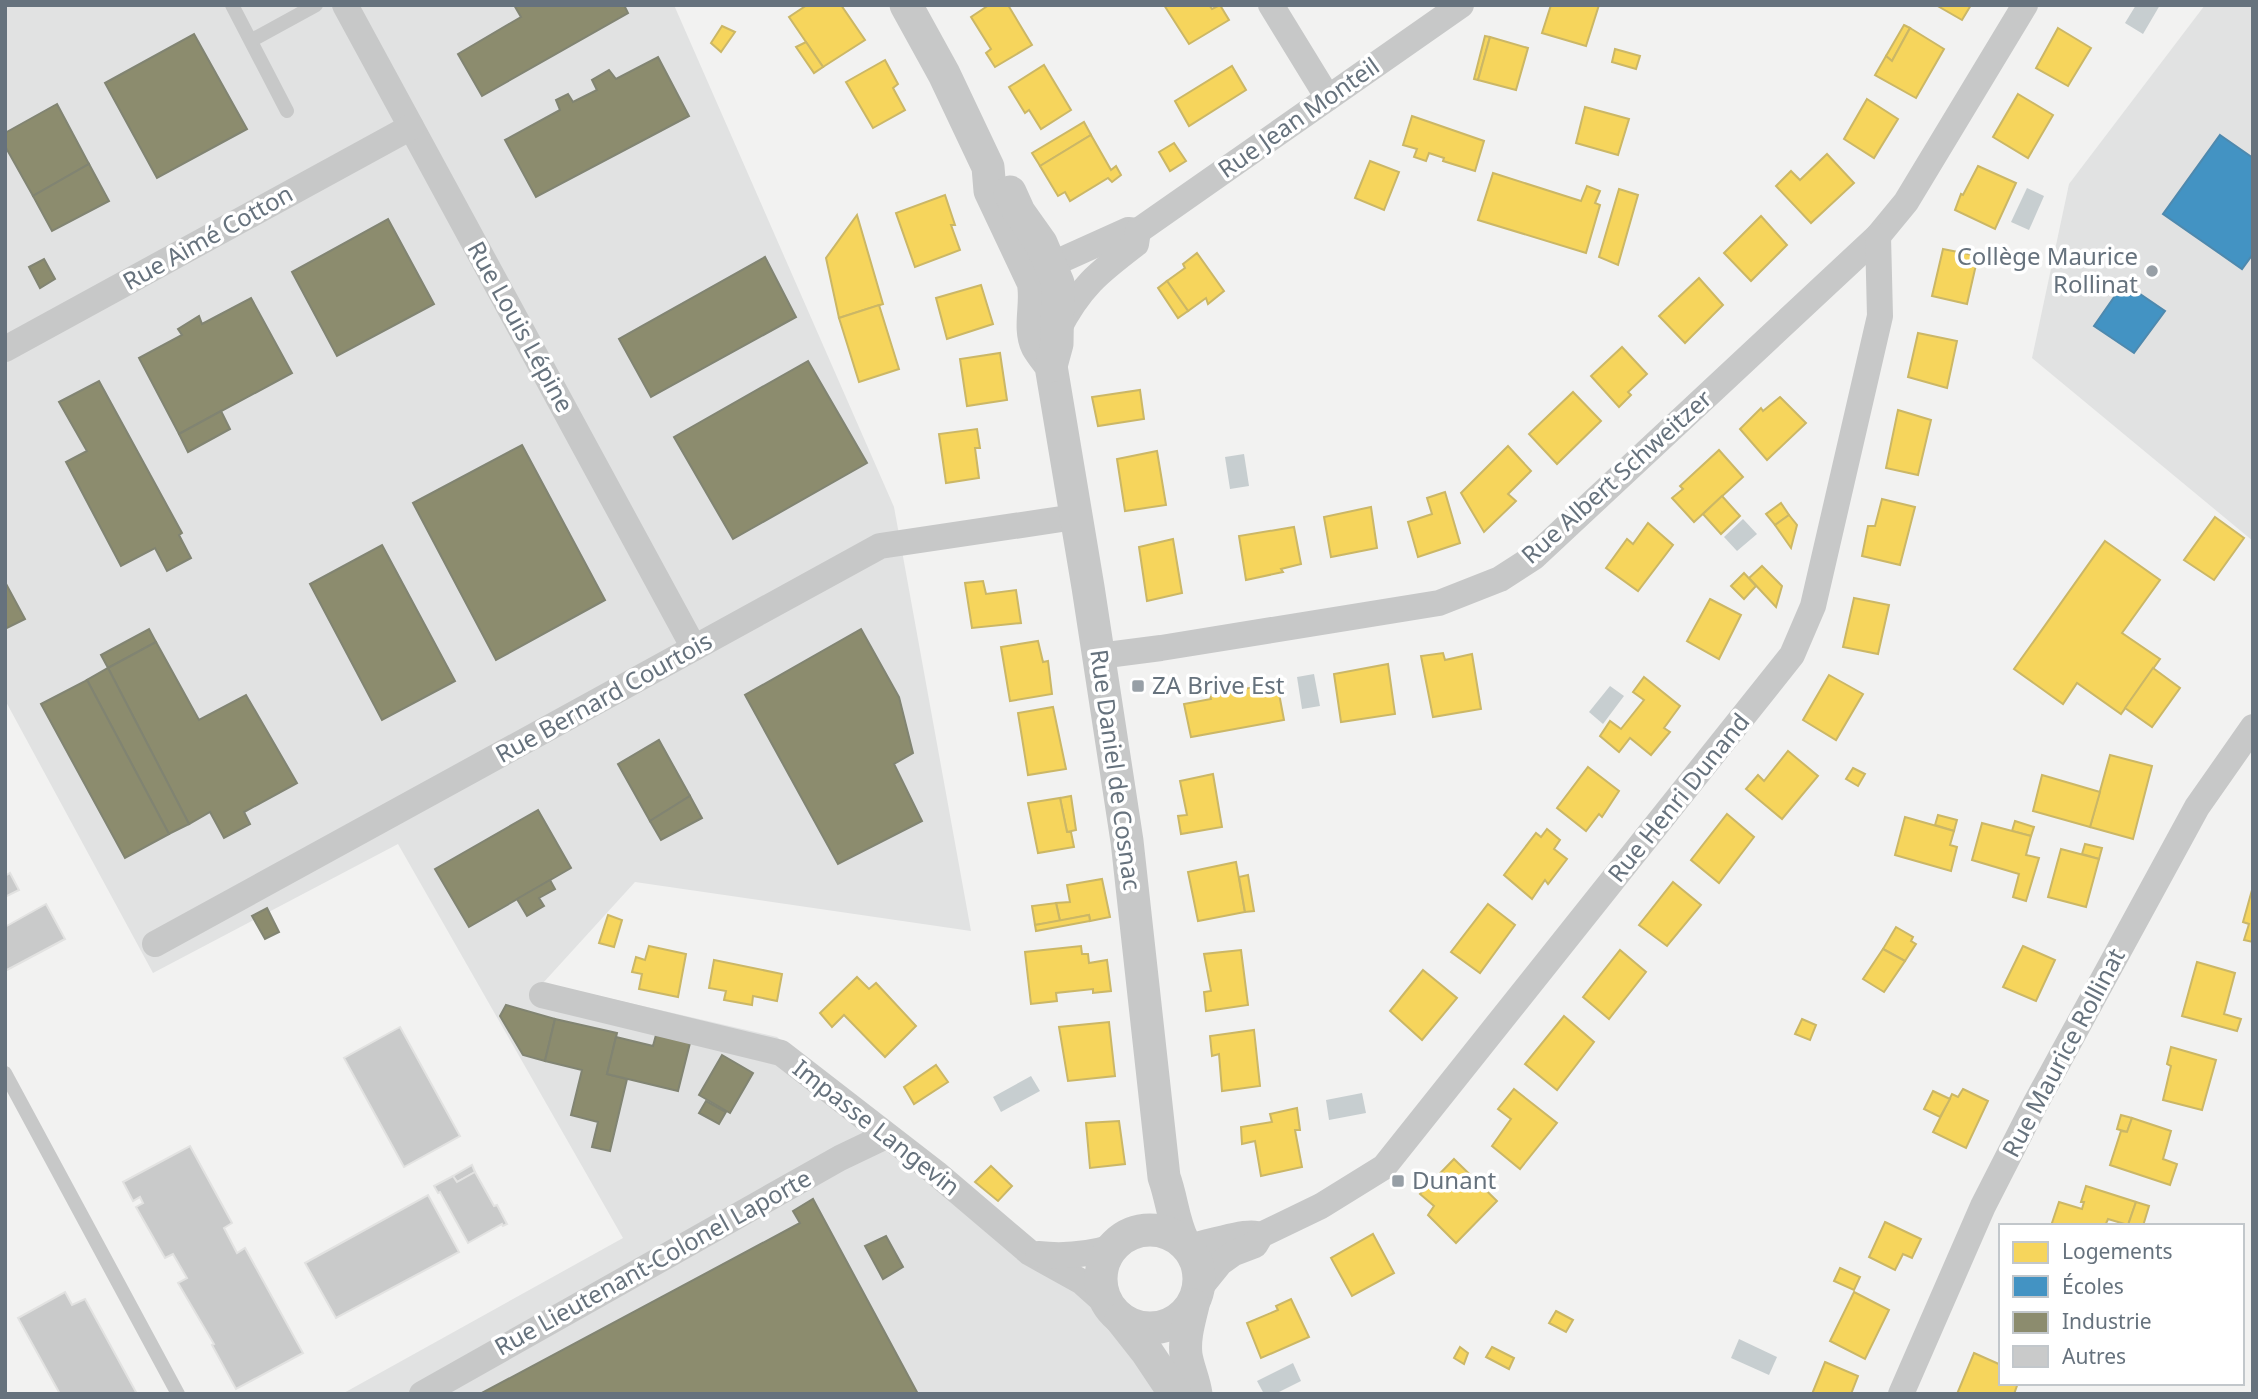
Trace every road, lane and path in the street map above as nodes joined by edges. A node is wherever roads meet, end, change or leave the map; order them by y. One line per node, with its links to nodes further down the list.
1 (233, 5): 8 (lane)
2 (316, 5): 8 (lane)
3 (345, 5): 11 (street, Rue Louis Lépine)
4 (906, 5): 14 (street, Rue Daniel de Cosnac)
5 (1271, 5): 9 (street)
6 (1461, 5): 9 (street, Rue Jean Monteil)
7 (2025, 5): 13 (street, Rue Albert Schweitzer)
8 (252, 40): 10 (lane)
9 (1328, 98): 12 (street, Rue Jean Monteil)
10 (287, 111)
11 (411, 127): 16 (street, Rue Aimé Cotton); 19 (street, Rue Louis Lépine)
12 (1138, 231): 14 (street, Rue Jean Monteil); 15 (street, Rue Jean Monteil)
13 (1878, 236): 20 (street, Rue Albert Schweitzer); 27 (street, Rue Henri Dunand)
14 (1040, 270): 15 (street, Rue Daniel de Cosnac); 17 (street, Rue Daniel de Cosnac)
15 (1057, 332): 17 (street, Rue Daniel de Cosnac)
16 (5, 349)
17 (1051, 366): 18 (street, Rue Daniel de Cosnac)
18 (1075, 517): 19 (street, Rue Bernard Courtois); 20 (street, Rue Daniel de Cosnac)
19 (695, 648): 22 (street, Rue Bernard Courtois)
20 (1099, 656): 26 (street, Rue Daniel de Cosnac)
21 (2253, 727): 37 (street, Rue Maurice Rollinat)
22 (155, 944)
23 (542, 995): 25 (street, Impasse Langevin)
24 (5, 1073): 33 (lane)
25 (886, 1136): 30 (street, Impasse Langevin); 34 (street, Rue Lieutenant-Colonel Laporte)
26 (1164, 1177): 28 (street); 29 (street, Rue Daniel de Cosnac)
27 (1261, 1235): 29 (street, Rue Henri Dunand); 31 (street, Rue Henri Dunand)
28 (1119, 1242): 29 (street); 30 (street); 32 (street)
29 (1185, 1244): 31 (street)
30 (1030, 1253): 32 (street, Impasse Langevin)
31 (1196, 1297): 32 (street); 36 (street)
32 (1115, 1313): 35 (street)
33 (178, 1394)
34 (422, 1394)
35 (1175, 1394)
36 (1196, 1394)
37 (1901, 1394)

